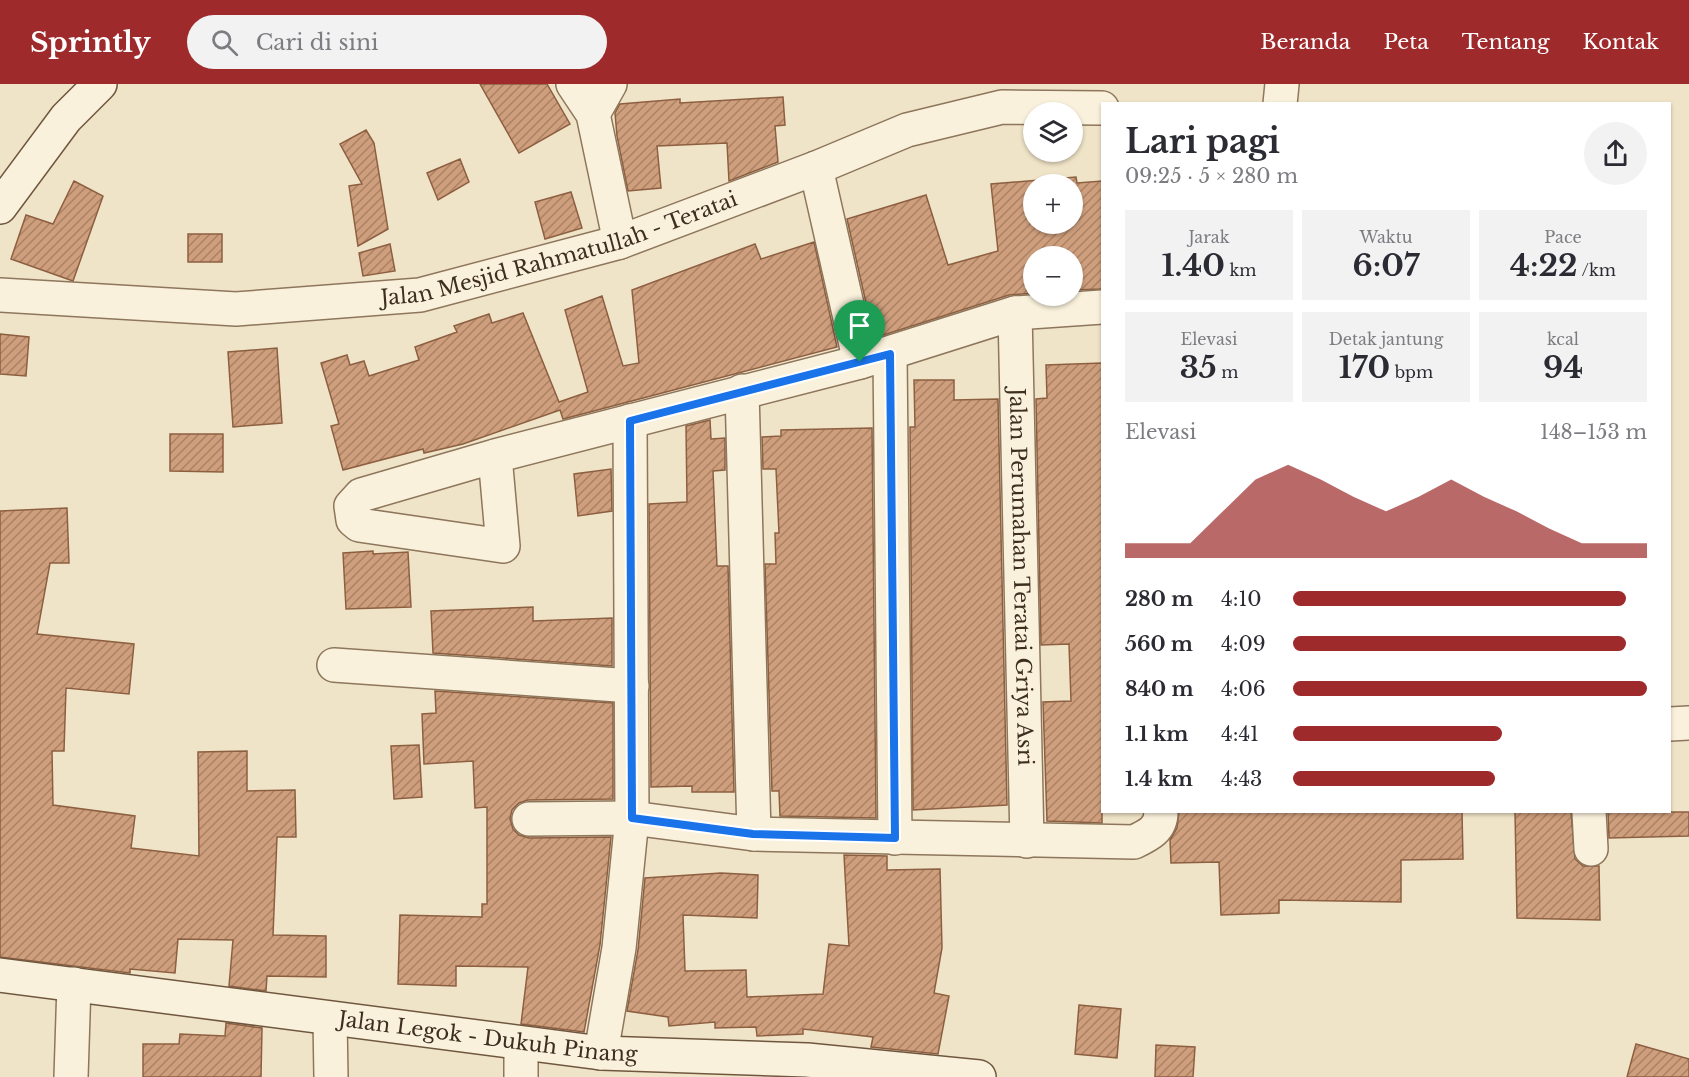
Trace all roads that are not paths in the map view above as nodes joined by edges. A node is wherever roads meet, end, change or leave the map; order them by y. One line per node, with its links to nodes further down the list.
1 (100, 84): 9 (street)
2 (573, 84): 7 (street)
3 (610, 84): 7 (street)
4 (1282, 84): 5 (street)
5 (1280, 102)
6 (1101, 108): 8 (street, Jalan Mesjid Rahmatullah - Teratai)
7 (593, 114): 10 (street)
8 (816, 168): 10 (street, Jalan Mesjid Rahmatullah - Teratai); 14 (street)
9 (0, 207)
10 (620, 242): 11 (street, Jalan Mesjid Rahmatullah - Teratai)
11 (0, 295)
12 (1101, 307): 13 (street)
13 (1015, 313): 14 (street); 28 (street, Jalan Perumahan Teratai Griya Asri)
14 (875, 358): 15 (street); 27 (street)
15 (742, 392): 16 (street); 26 (street)
16 (630, 421): 17 (street); 19 (street)
17 (495, 456)
18 (334, 665): 19 (street)
19 (632, 686): 24 (street)
20 (1689, 723): 21 (street)
21 (1671, 724)
22 (1161, 813): 28 (street)
23 (1589, 813): 29 (street)
24 (632, 818): 25 (street); 26 (street); 34 (street)
25 (529, 819)
26 (753, 834): 27 (street)
27 (895, 838): 28 (street)
28 (1027, 841)
29 (1591, 849)
30 (0, 975): 31 (street, Jalan Legok - Dukuh Pinang)
31 (74, 984): 32 (street, Jalan Legok - Dukuh Pinang); 35 (street)
32 (330, 1019): 33 (street, Jalan Legok - Dukuh Pinang); 36 (street)
33 (521, 1044): 34 (street, Jalan Legok - Dukuh Pinang); 37 (street)
34 (602, 1053): 38 (street, Jalan Legok - Dukuh Pinang)
35 (71, 1077)
36 (331, 1077)
37 (521, 1077)
38 (980, 1077)

